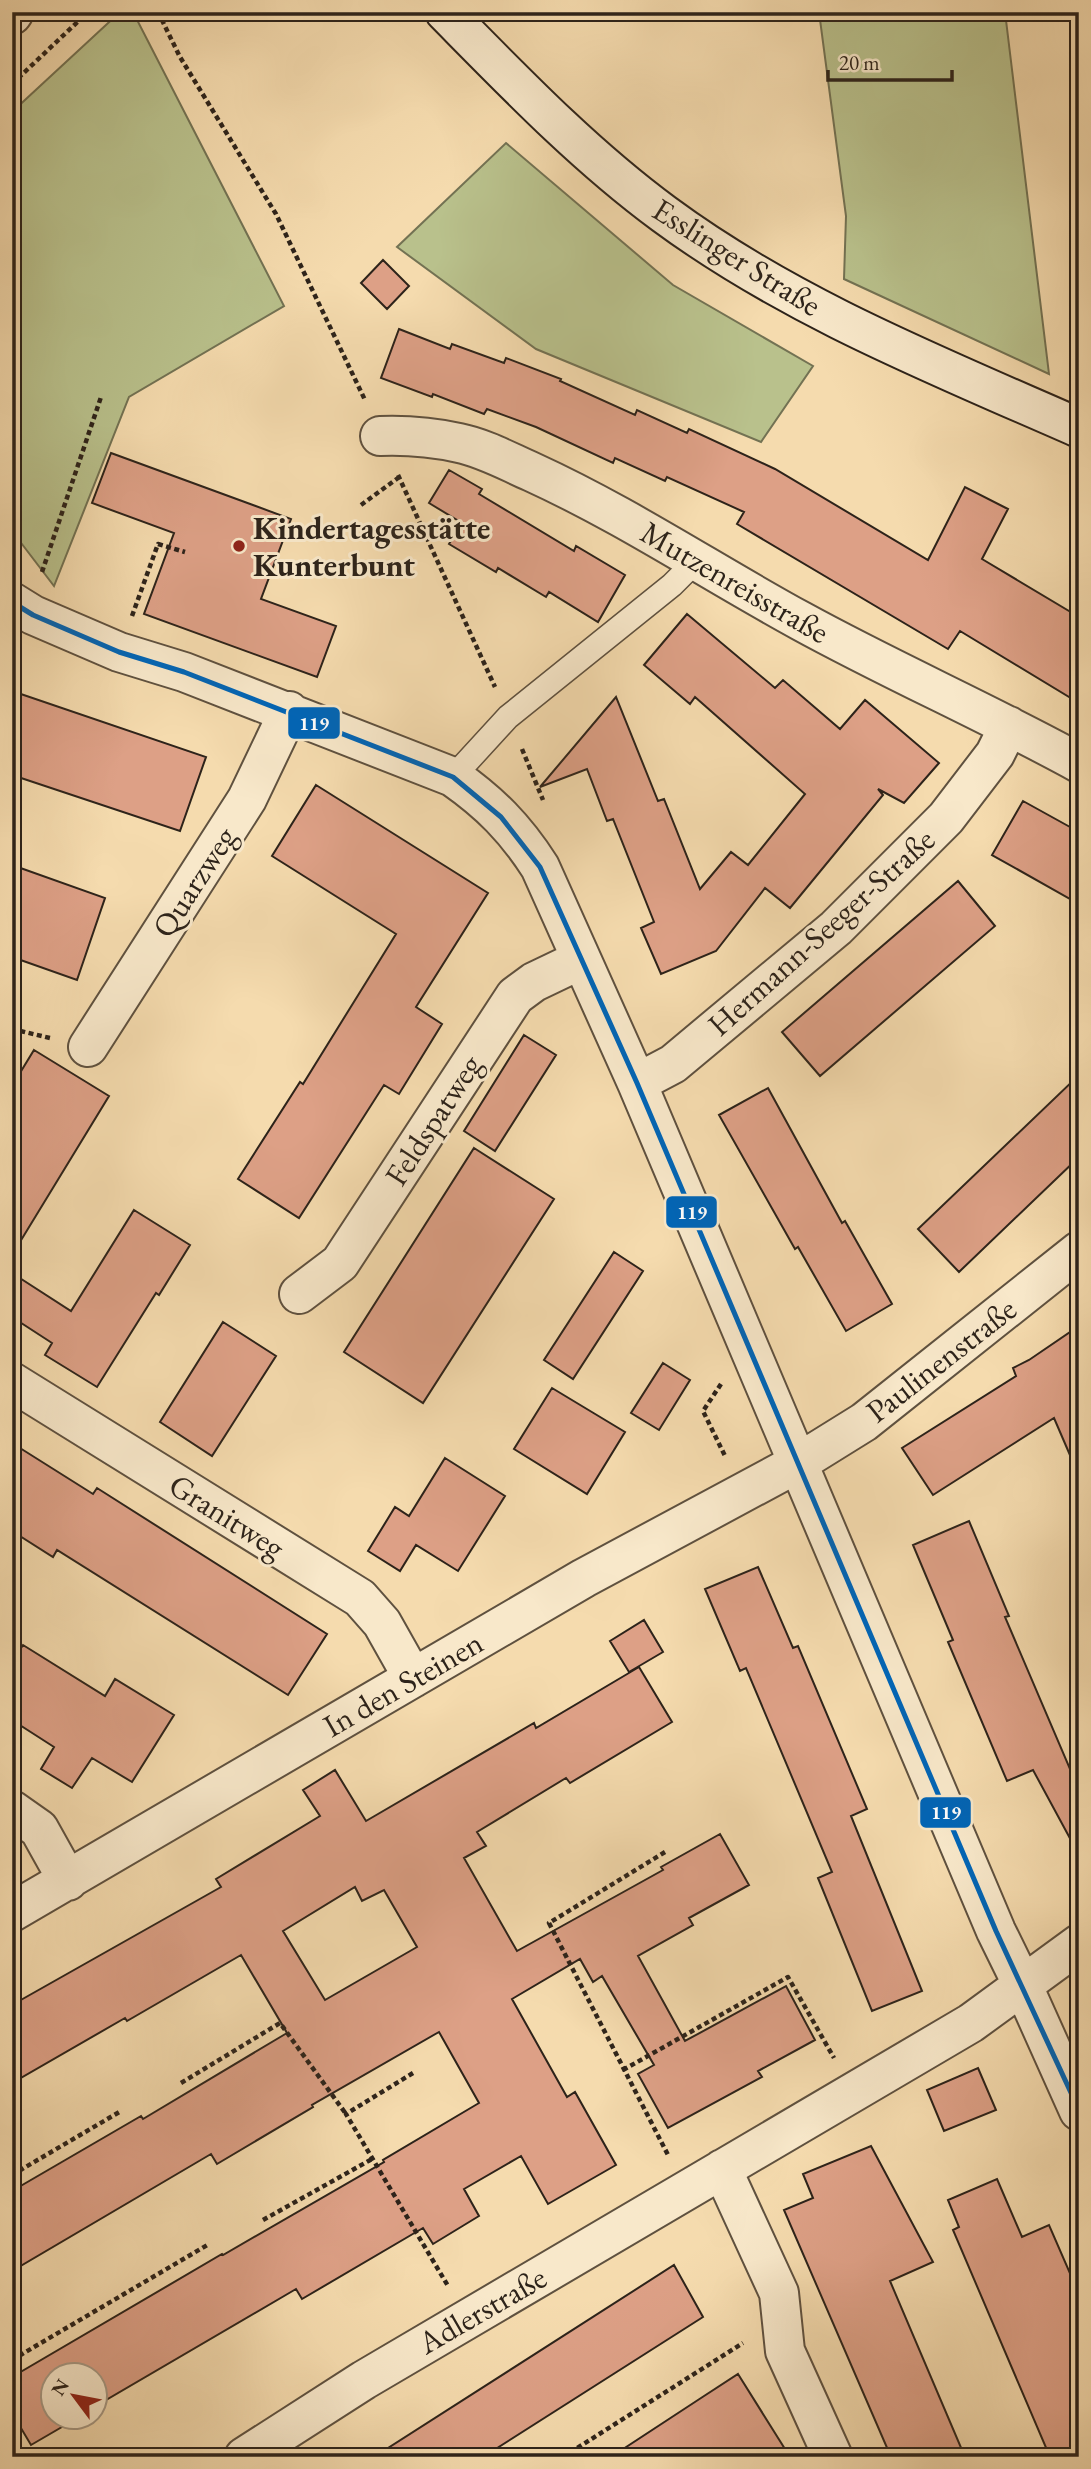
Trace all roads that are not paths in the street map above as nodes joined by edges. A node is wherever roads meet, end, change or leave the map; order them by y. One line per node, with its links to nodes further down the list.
1 (445, 12): 2 (street, Esslinger Straße)
2 (1079, 428)
3 (380, 436): 4 (street, Mutzenreisstraße)
4 (695, 562): 7 (street, Mutzenreisstraße); 9 (lane)
5 (21, 607): 6 (street)
6 (289, 711): 9 (street); 11 (street, Quarzweg)
7 (1009, 726): 8 (street, Mutzenreisstraße); 12 (street, Hermann-Seeger-Straße)
8 (1079, 763)
9 (453, 777): 10 (street)
10 (580, 960): 12 (street); 14 (street, Feldspatweg)
11 (88, 1047)
12 (636, 1083): 16 (street)
13 (1079, 1251): 16 (street, Paulinenstraße)
14 (299, 1294)
15 (12, 1382): 17 (street, Granitweg)
16 (799, 1463): 17 (street, In den Steinen); 22 (street)
17 (413, 1678): 19 (street, In den Steinen)
18 (12, 1810): 19 (street)
19 (68, 1881): 20 (street, In den Steinen)
20 (12, 1913)
21 (1079, 1944): 22 (street, Adlerstraße)
22 (1023, 1986): 23 (street); 24 (street, Adlerstraße)
23 (1079, 2111)
24 (722, 2169): 25 (street, Adlerstraße); 26 (street)
25 (244, 2457)
26 (833, 2457)

